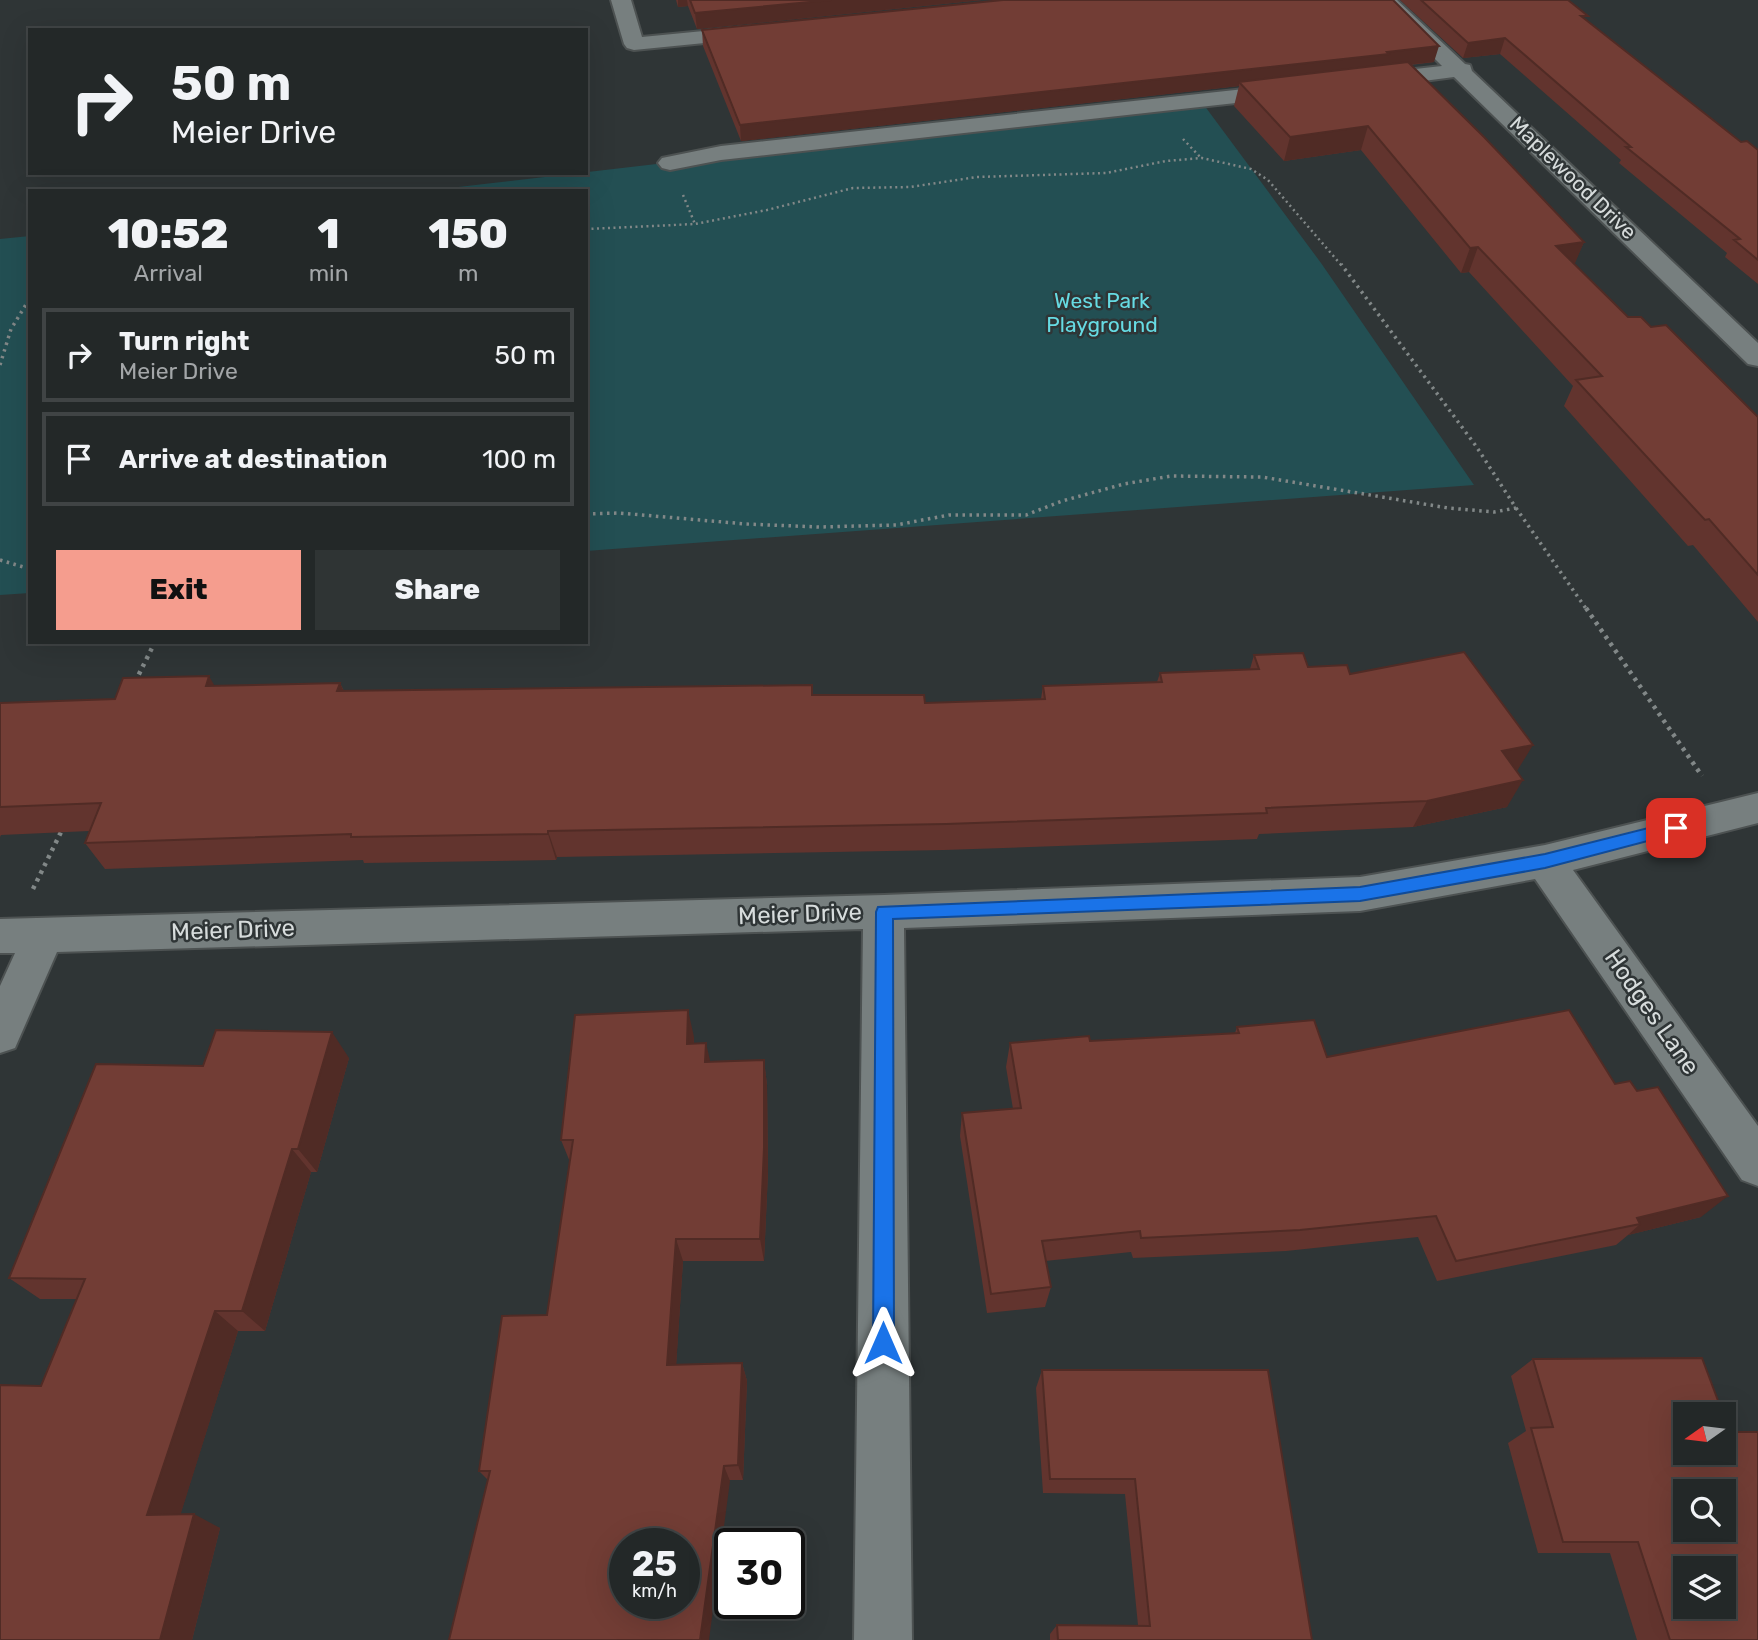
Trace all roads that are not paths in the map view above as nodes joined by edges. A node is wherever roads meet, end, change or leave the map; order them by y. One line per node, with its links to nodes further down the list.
1 (621, 0): 3 (street)
2 (1386, 0): 4 (street, Maplewood Drive)
3 (769, 30)
4 (1462, 70): 5 (street); 8 (street, Maplewood Drive)
5 (1354, 83)
6 (1313, 88): 7 (street)
7 (670, 163)
8 (1758, 358)
9 (1743, 811): 10 (street, Meier Drive)
10 (1545, 861): 11 (street, Meier Drive); 14 (street, Hodges Lane)
11 (884, 912): 12 (street, Meier Drive); 15 (street)
12 (18, 936): 13 (street)
13 (0, 1034)
14 (1758, 1164)
15 (883, 1640)

